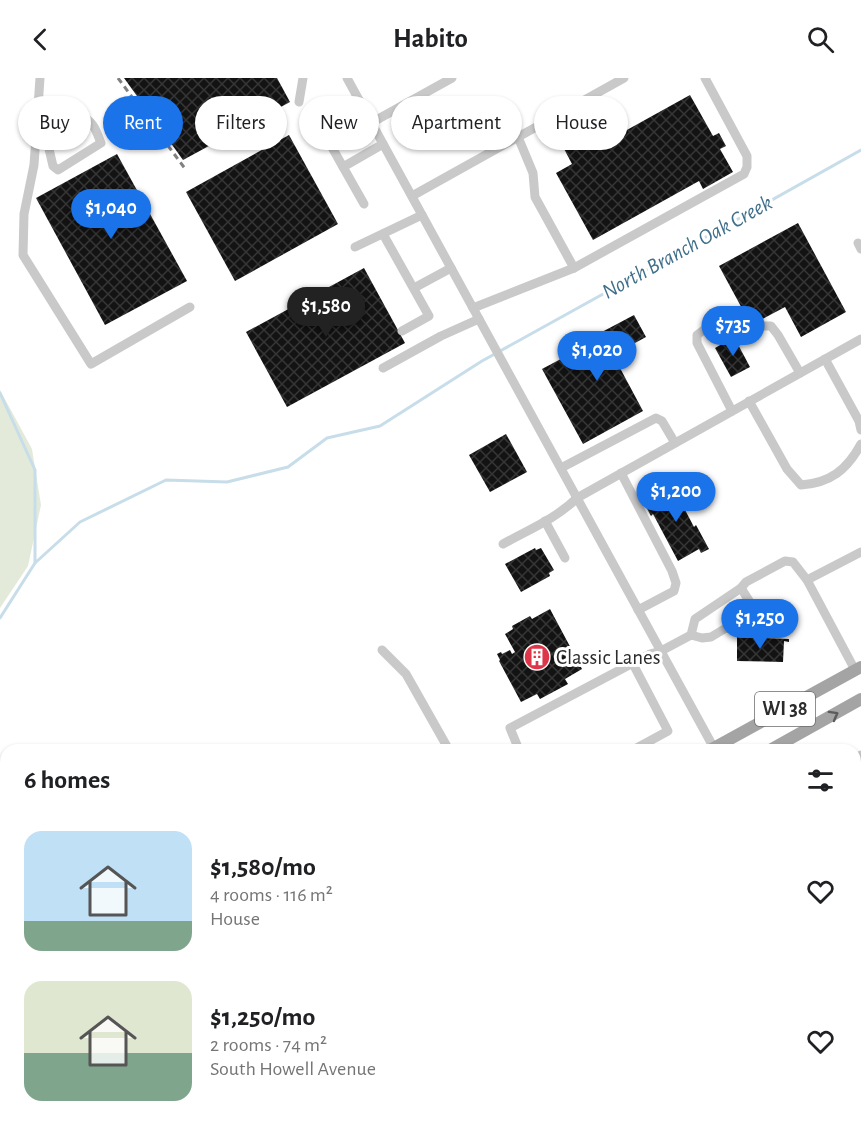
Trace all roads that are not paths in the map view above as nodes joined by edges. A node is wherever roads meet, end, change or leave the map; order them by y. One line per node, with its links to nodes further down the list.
1 (40, 78): 7 (street)
2 (303, 78): 8 (street)
3 (347, 78): 9 (street)
4 (452, 78): 10 (street)
5 (624, 78): 11 (street)
6 (705, 78): 26 (street)
7 (40, 96)
8 (300, 96)
9 (357, 96)
10 (379, 119)
11 (522, 135)
12 (41, 136): 12 (street)
13 (379, 137): 14 (street)
14 (383, 144): 19 (street); 20 (street)
15 (522, 147): 26 (street)
16 (38, 150): 28 (street)
17 (333, 150): 19 (street)
18 (495, 150): 20 (street)
19 (343, 167): 21 (street)
20 (412, 196): 22 (street)
21 (363, 204)
22 (422, 215): 23 (street); 25 (street)
23 (383, 234): 24 (street); 27 (street)
24 (355, 248)
25 (451, 268): 27 (street); 29 (street)
26 (574, 268): 29 (street)
27 (414, 288): 31 (street)
28 (190, 307)
29 (473, 308): 30 (street)
30 (479, 319): 34 (street); 41 (street)
31 (402, 331)
32 (861, 339): 33 (street)
33 (825, 359): 35 (street); 38 (street)
34 (383, 368)
35 (800, 373): 36 (street); 37 (street)
36 (749, 401): 37 (street); 40 (street)
37 (732, 411): 39 (street)
38 (861, 430)
39 (675, 443): 41 (street); 42 (street)
40 (861, 444)
41 (561, 468): 43 (street)
42 (621, 473): 43 (street); 50 (street)
43 (577, 498): 44 (street); 50 (street)
44 (545, 521): 45 (street); 47 (street)
45 (503, 544)
46 (861, 552): 48 (street)
47 (565, 558)
48 (807, 580): 49 (street); 55 (street)
49 (741, 588): 51 (street); 51 (street)
50 (638, 610): 53 (street)
51 (691, 635): 53 (street)
52 (382, 650): 57 (street)
53 (661, 651): 54 (street); 60 (street)
54 (633, 663): 58 (street); 59 (street)
55 (858, 669): 61 (main road, WI 38)
56 (861, 699): 62 (main road, WI 38, one-way to 56)
57 (446, 744)
58 (517, 744)
59 (644, 744)
60 (709, 744)
61 (721, 744)
62 (781, 744)

